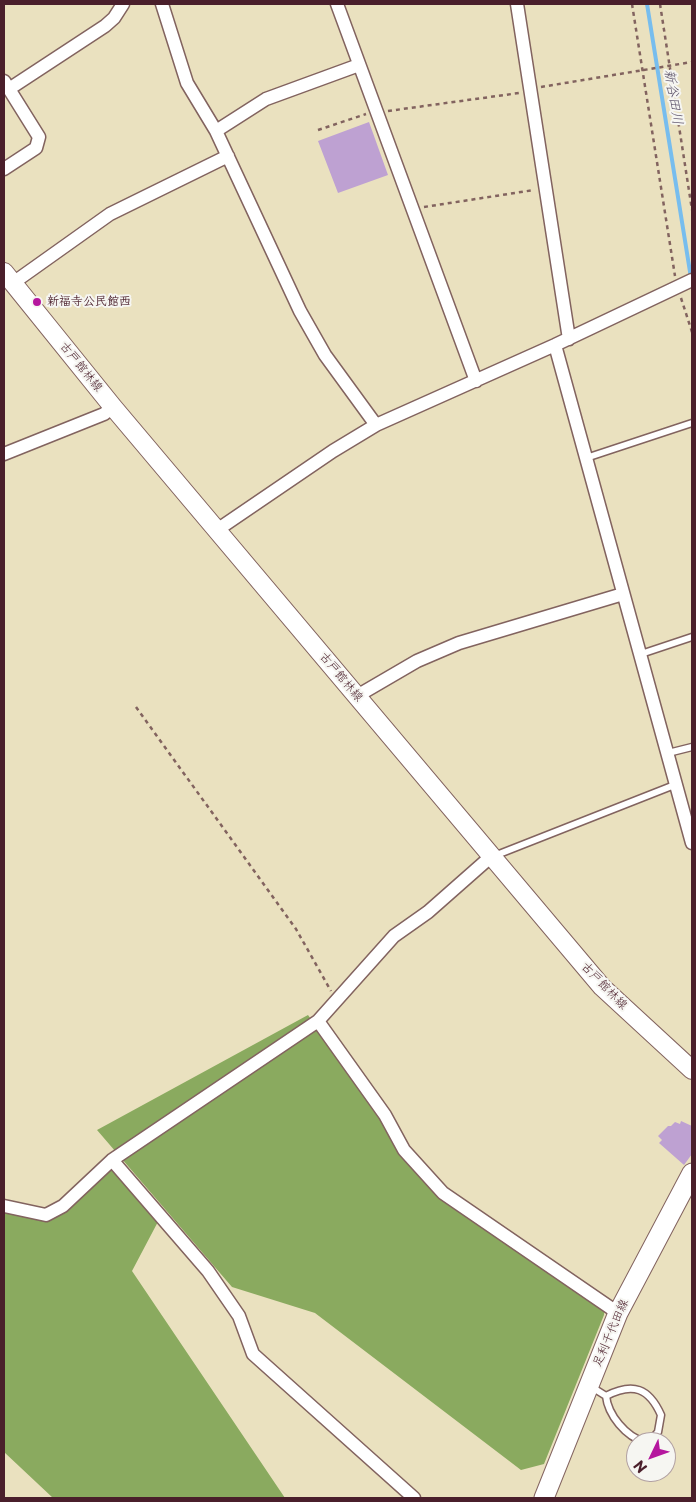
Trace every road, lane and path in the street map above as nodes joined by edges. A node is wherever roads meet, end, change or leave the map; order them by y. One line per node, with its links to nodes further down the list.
1 (123, 4): 11 (street)
2 (162, 4): 15 (street)
3 (337, 4): 8 (street)
4 (517, 4): 12 (street)
5 (632, 4): 10 (path)
6 (660, 4): 9 (path)
7 (692, 62): 9 (path)
8 (359, 65): 13 (street); 15 (street)
9 (669, 66): 10 (path); 20 (path)
10 (644, 70): 12 (path); 22 (path)
11 (6, 85): 17 (street)
12 (530, 89): 13 (path); 18 (street)
13 (375, 110): 14 (path); 19 (street)
14 (318, 130)
15 (216, 131): 16 (street)
16 (228, 156): 21 (street); 29 (street)
17 (4, 169)
18 (546, 188): 19 (path); 24 (street)
19 (411, 209): 26 (street)
20 (692, 210)
21 (8, 278): 27 (main road, 古戸館林線)
22 (685, 284): 23 (path); 24 (street)
23 (692, 332)
24 (569, 339): 25 (street)
25 (555, 346): 26 (street); 31 (street)
26 (476, 381): 29 (street)
27 (113, 407): 30 (street); 32 (main road, 古戸館林線)
28 (692, 423): 31 (lane)
29 (376, 426): 32 (street)
30 (4, 454)
31 (586, 458): 33 (street)
32 (217, 530): 36 (main road, 古戸館林線)
33 (623, 594): 35 (street); 36 (street)
34 (692, 637): 35 (lane)
35 (641, 654): 39 (street)
36 (357, 696): 42 (main road, 古戸館林線)
37 (136, 707): 43 (path)
38 (692, 747): 39 (lane)
39 (668, 753): 40 (street)
40 (677, 784): 41 (street); 42 (lane)
41 (692, 843)
42 (494, 856): 43 (street); 45 (main road, 古戸館林線)
43 (336, 1001): 44 (street)
44 (318, 1022): 46 (street); 49 (street)
45 (692, 1070)
46 (112, 1160): 48 (street); 54 (street)
47 (692, 1173): 49 (main road, 足利千代田線)
48 (4, 1206)
49 (618, 1313): 50 (main road, 足利千代田線)
50 (589, 1385): 51 (lane); 55 (main road, 足利千代田線)
51 (606, 1396): 52 (lane); 53 (lane)
52 (627, 1432)
53 (658, 1432)
54 (414, 1498)
55 (544, 1498)

